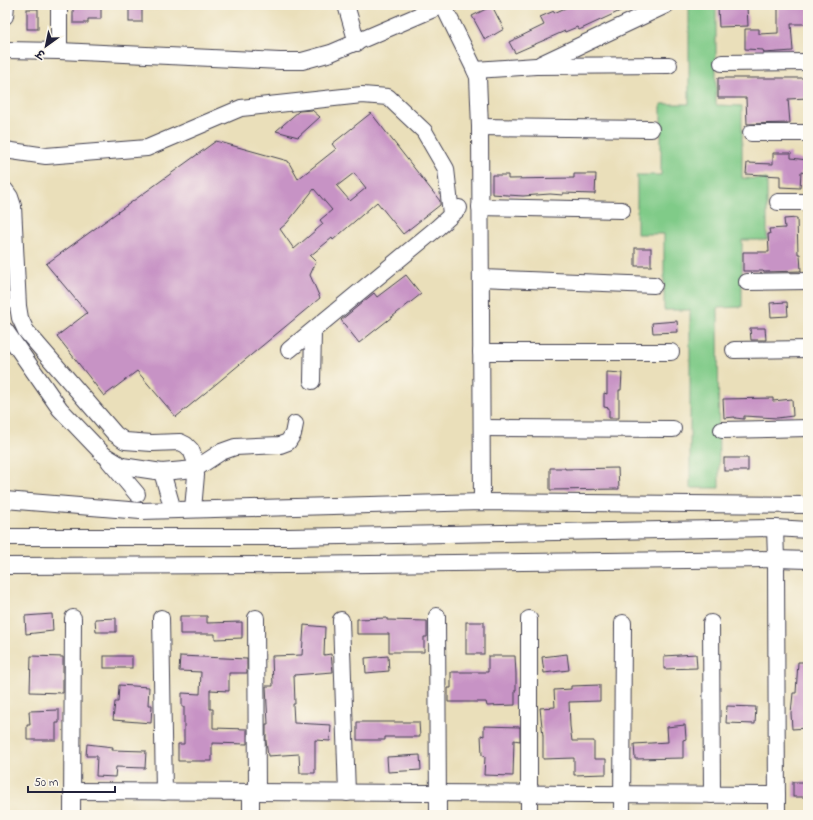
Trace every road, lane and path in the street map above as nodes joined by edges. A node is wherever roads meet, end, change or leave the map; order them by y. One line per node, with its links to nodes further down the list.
1 (6, 5): 6 (street)
2 (59, 5): 9 (street)
3 (346, 5): 7 (street)
4 (443, 5): 7 (street); 14 (street)
5 (666, 5): 13 (street)
6 (5, 16)
7 (357, 43): 9 (street)
8 (5, 50): 9 (street)
9 (59, 51)
10 (808, 62): 11 (street)
11 (722, 63)
12 (669, 65): 13 (street)
13 (536, 66): 14 (street)
14 (475, 70): 15 (street)
15 (480, 127): 16 (street); 23 (street)
16 (651, 129)
17 (751, 133): 18 (street)
18 (808, 133)
19 (5, 150): 30 (street)
20 (5, 190): 43 (street)
21 (778, 202): 22 (street)
22 (808, 202)
23 (480, 207): 24 (street); 25 (street)
24 (622, 210)
25 (481, 278): 28 (street); 34 (street)
26 (808, 281): 27 (street)
27 (747, 282)
28 (654, 285)
29 (5, 330): 42 (street)
30 (312, 331): 32 (street); 36 (street)
31 (808, 349): 33 (street)
32 (289, 350)
33 (734, 350)
34 (481, 352): 35 (street); 38 (street)
35 (672, 352)
36 (312, 381)
37 (295, 424): 43 (street)
38 (482, 428): 40 (street); 47 (street)
39 (808, 428): 41 (street)
40 (673, 429)
41 (722, 430)
42 (104, 455): 44 (street); 45 (street)
43 (195, 469): 44 (street); 49 (street)
44 (162, 472): 50 (street)
45 (137, 494)
46 (5, 500): 51 (street)
47 (482, 502): 48 (street); 49 (street)
48 (808, 505)
49 (193, 509): 50 (street)
50 (172, 510): 51 (street)
51 (141, 511): 54 (street)
52 (775, 528): 53 (street); 54 (street); 56 (street)
53 (808, 530)
54 (140, 536): 55 (street)
55 (5, 537)
56 (776, 559): 57 (street); 58 (street); 75 (street)
57 (808, 560)
58 (5, 566)
59 (437, 616): 71 (street)
60 (72, 618): 67 (street)
61 (162, 618): 68 (street)
62 (256, 618): 69 (street)
63 (529, 619): 72 (street)
64 (341, 620): 70 (street)
65 (623, 623): 73 (street)
66 (711, 624): 74 (street)
67 (73, 791): 68 (street); 76 (street)
68 (164, 792): 69 (street)
69 (254, 792): 70 (street); 77 (street)
70 (347, 793): 71 (street)
71 (438, 793): 72 (street); 78 (street)
72 (530, 794): 73 (street); 79 (street)
73 (623, 794): 74 (street); 80 (street)
74 (712, 795): 75 (street)
75 (777, 795): 81 (street)
76 (72, 815)
77 (251, 815)
78 (438, 815)
79 (529, 815)
80 (622, 815)
81 (777, 815)

